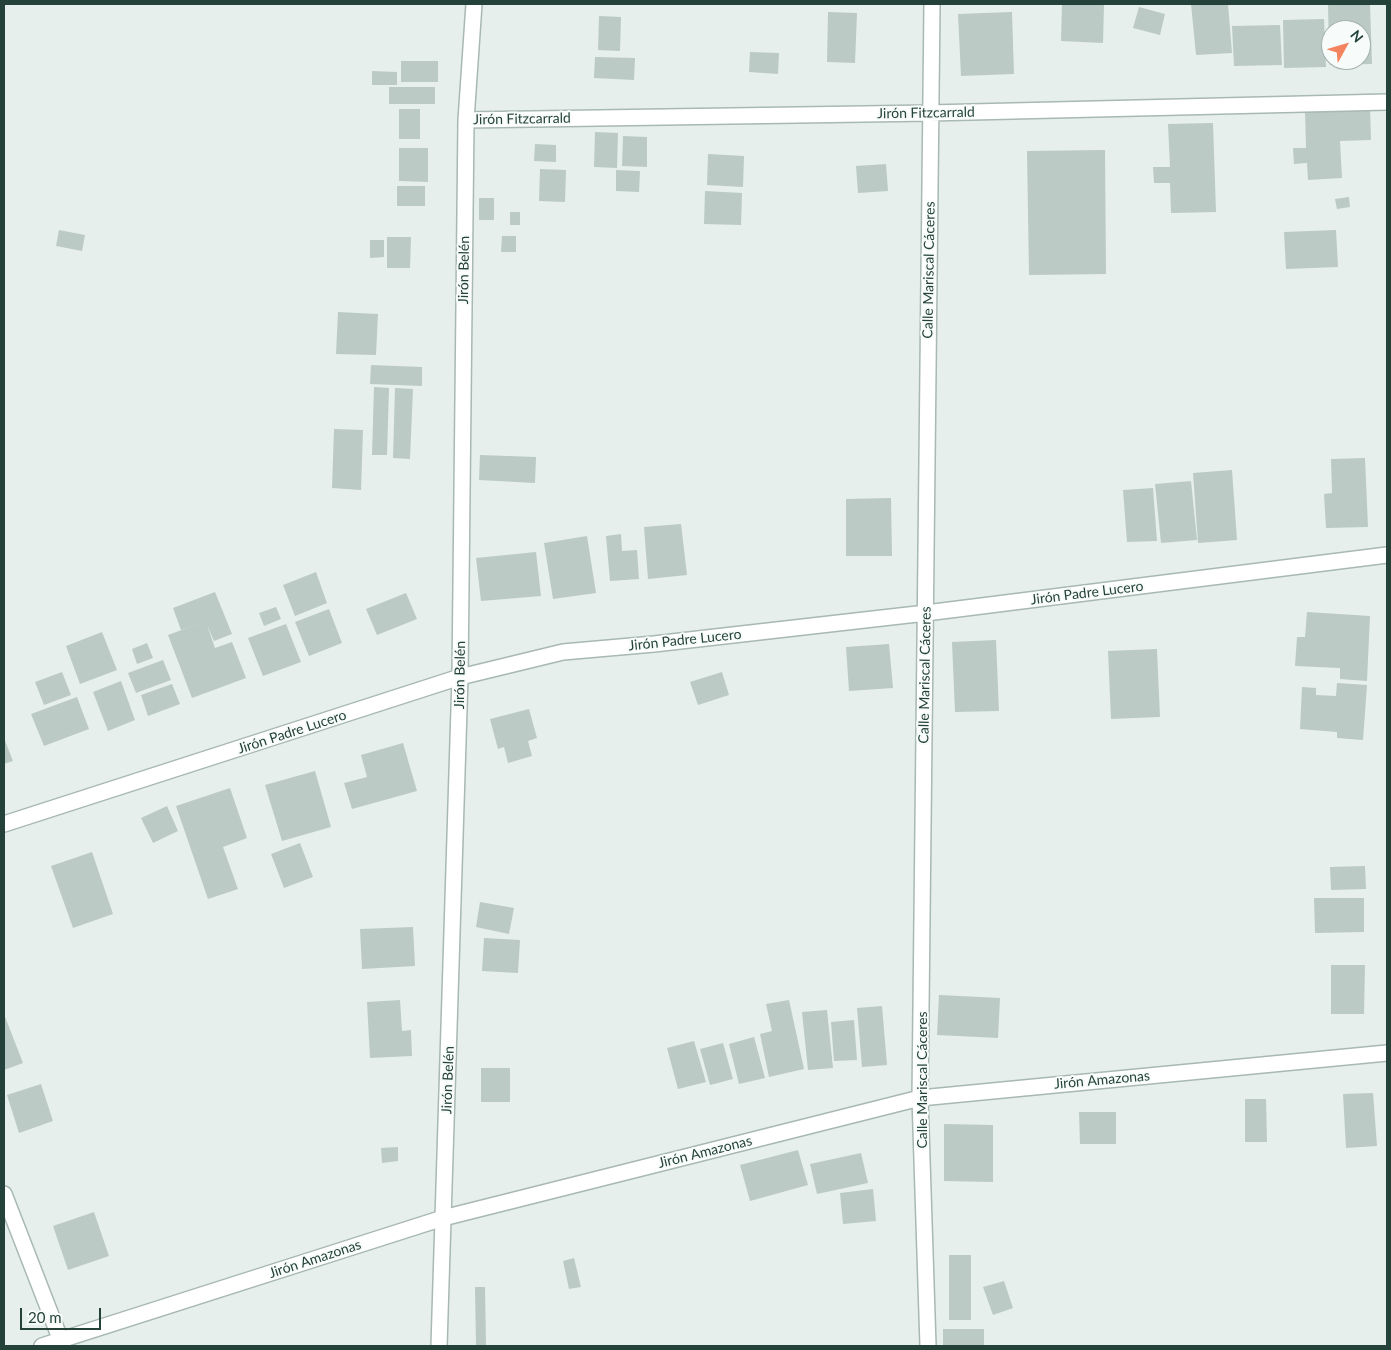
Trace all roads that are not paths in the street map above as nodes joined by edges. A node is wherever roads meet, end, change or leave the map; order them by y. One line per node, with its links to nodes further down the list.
1 (474, 4): 5 (street, Jirón Belén)
2 (932, 4): 4 (street, Calle Mariscal Cáceres)
3 (1387, 102): 4 (street, Jirón Fitzcarrald)
4 (930, 113): 5 (street, Jirón Fitzcarrald); 7 (street, Calle Mariscal Cáceres)
5 (466, 120): 8 (street, Jirón Belén)
6 (1387, 555): 7 (street, Jirón Padre Lucero)
7 (926, 613): 8 (street, Jirón Padre Lucero); 11 (street, Calle Mariscal Cáceres)
8 (460, 677): 9 (street, Jirón Padre Lucero); 13 (street, Jirón Belén)
9 (4, 824)
10 (1387, 1053): 11 (street, Jirón Amazonas)
11 (920, 1098): 13 (street, Jirón Amazonas); 17 (street, Calle Mariscal Cáceres)
12 (4, 1194): 14 (street)
13 (443, 1218): 14 (street, Jirón Amazonas); 16 (street, Jirón Belén)
14 (62, 1343): 15 (street, Jirón Amazonas)
15 (42, 1346)
16 (439, 1346)
17 (928, 1346)

